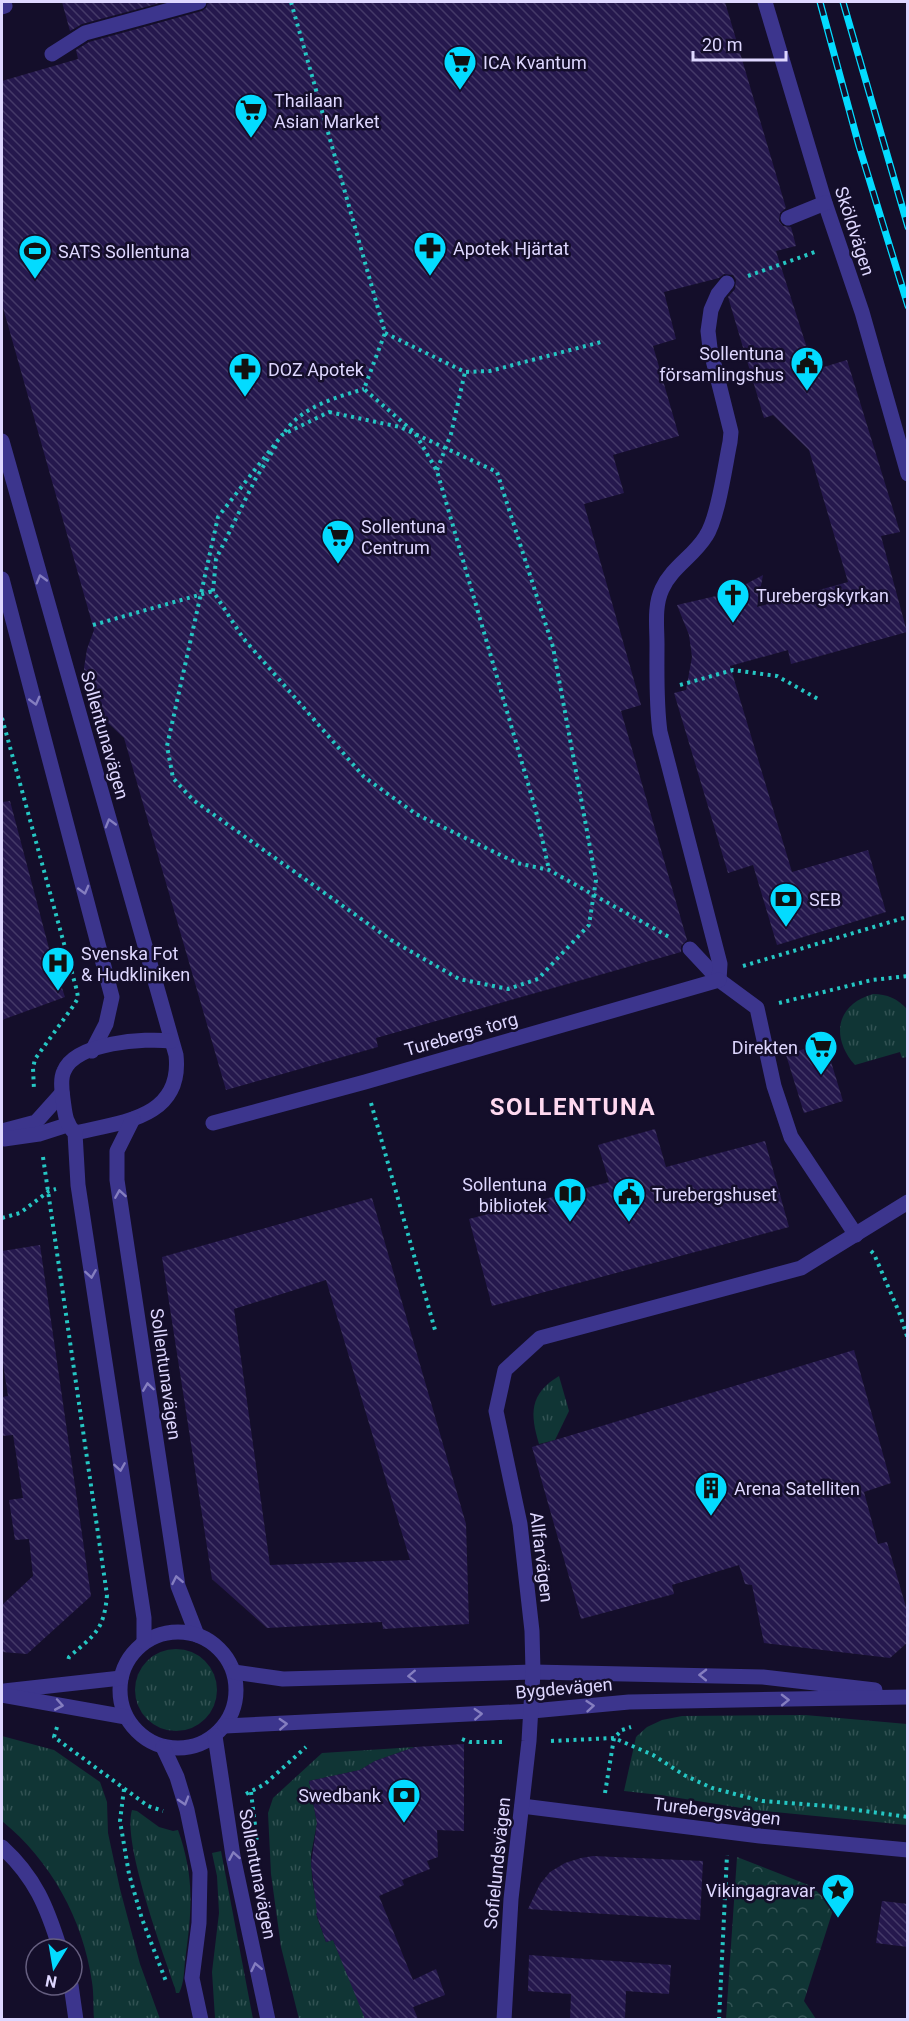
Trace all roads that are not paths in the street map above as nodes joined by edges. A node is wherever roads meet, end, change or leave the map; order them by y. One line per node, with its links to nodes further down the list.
1 (199, 2): 3 (street)
2 (765, 2): 4 (street, Sköldvägen)
3 (52, 54)
4 (825, 203): 5 (street); 8 (street, Sköldvägen)
5 (788, 218)
6 (727, 283): 11 (street)
7 (2, 441): 12 (street, Sollentunavägen, one-way to 7)
8 (908, 474)
9 (2, 579): 13 (street, one-way to 13)
10 (690, 949): 11 (street)
11 (719, 980): 16 (street, Turebergs torg); 22 (street)
12 (171, 1041): 13 (street); 15 (street, Sollentunavägen)
13 (92, 1051): 14 (street)
14 (62, 1093): 17 (street); 18 (street)
15 (133, 1119): 18 (street, Sollentunavägen); 23 (street, Sollentunavägen, one-way to 15)
16 (213, 1123)
17 (38, 1128): 18 (street, Sollentunavägen); 19 (street); 20 (street)
18 (71, 1129): 24 (street, one-way to 24)
19 (2, 1131)
20 (2, 1140)
21 (908, 1202): 22 (street)
22 (856, 1235): 26 (street, Allfarvägen)
23 (197, 1635): 24 (street); 25 (street)
24 (144, 1642): 27 (street)
25 (234, 1672): 26 (street, Bygdevägen, one-way to 25); 32 (street)
26 (533, 1672): 29 (street, Bygdevägen, one-way to 26); 30 (street, Allfarvägen)
27 (121, 1678): 28 (street); 31 (street)
28 (2, 1693): 31 (street, one-way to 31)
29 (908, 1696): 30 (street, Bygdevägen, one-way to 29)
30 (532, 1711): 32 (street, Bygdevägen, one-way to 30); 34 (street, Sofielundsvägen)
31 (126, 1717): 33 (street)
32 (220, 1731): 33 (street); 41 (street, Sollentunavägen, one-way to 32)
33 (163, 1747): 40 (street, one-way to 40)
34 (522, 1806): 36 (street, Turebergsvägen); 42 (street, Sofielundsvägen)
35 (2, 1847): 37 (street)
36 (908, 1850)
37 (56, 1937)
38 (73, 1997): 39 (street)
39 (76, 2019)
40 (201, 2019)
41 (268, 2019)
42 (504, 2019)

